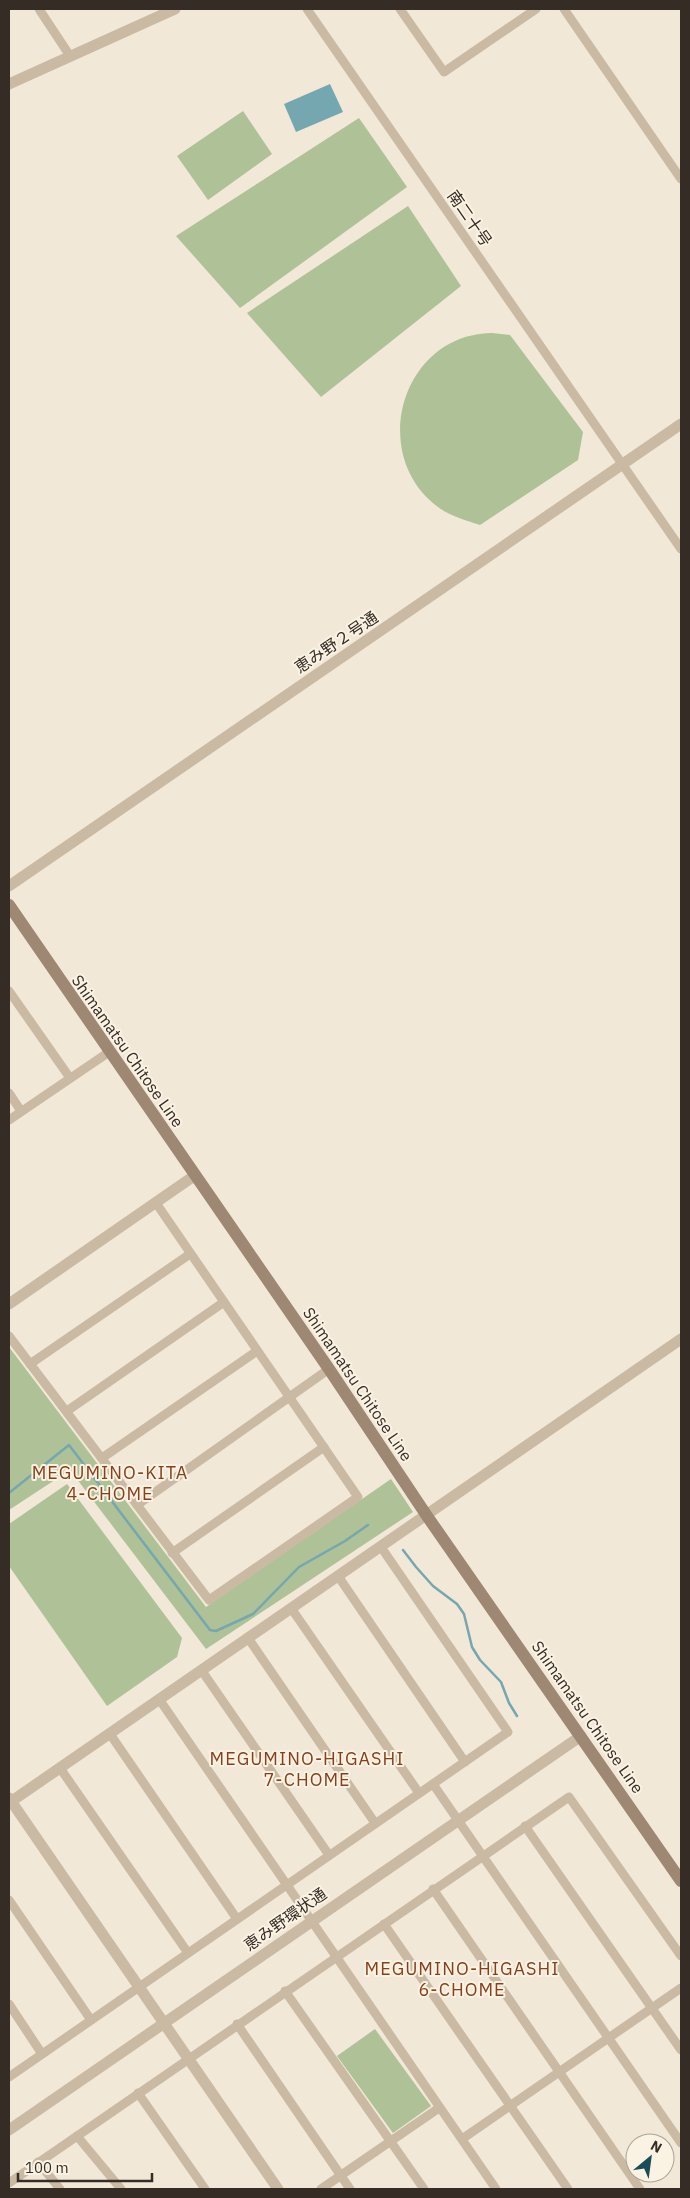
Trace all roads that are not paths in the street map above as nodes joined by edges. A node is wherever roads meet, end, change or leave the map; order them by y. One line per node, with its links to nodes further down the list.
1 (39, 9): 7 (street)
2 (175, 9): 7 (street)
3 (307, 9): 11 (street, 南二十号)
4 (400, 9): 5 (street)
5 (536, 9)
6 (564, 9): 9 (street)
7 (70, 56): 8 (street)
8 (9, 84)
9 (681, 179)
10 (681, 424): 11 (street, 恵み野２号通)
11 (620, 460): 12 (street); 13 (street, 恵み野２号通)
12 (681, 549)
13 (9, 886)
14 (9, 905): 16 (main road, Shimamatsu Chitose Line)
15 (9, 991): 17 (street)
16 (109, 1052): 17 (street); 21 (main road, Shimamatsu Chitose Line)
17 (70, 1078): 19 (street)
18 (9, 1093): 19 (street)
19 (21, 1111): 20 (street)
20 (9, 1120)
21 (194, 1176): 22 (street); 30 (main road, Shimamatsu Chitose Line)
22 (156, 1203): 23 (street); 24 (street)
23 (190, 1254): 25 (street); 29 (street)
24 (10, 1300)
25 (224, 1302): 28 (street); 32 (street)
26 (9, 1336): 29 (street)
27 (681, 1339): 36 (street)
28 (257, 1351): 31 (street); 34 (street)
29 (30, 1364): 32 (street)
30 (329, 1370): 31 (street); 36 (main road, Shimamatsu Chitose Line)
31 (290, 1399): 33 (street); 35 (street)
32 (67, 1411): 34 (street)
33 (324, 1447): 38 (street); 38 (street)
34 (102, 1458): 35 (street)
35 (137, 1505): 38 (street)
36 (427, 1516): 37 (street); 45 (main road, Shimamatsu Chitose Line)
37 (381, 1547): 39 (street); 46 (street)
38 (172, 1553)
39 (338, 1576): 40 (street); 46 (street)
40 (291, 1608): 41 (street); 49 (street)
41 (248, 1638): 42 (street); 52 (street)
42 (202, 1671): 43 (street); 54 (street)
43 (158, 1699): 44 (street); 57 (street)
44 (110, 1734): 47 (street); 60 (street)
45 (581, 1736): 51 (street, 恵み野環状通); 56 (main road, Shimamatsu Chitose Line)
46 (465, 1762): 48 (street)
47 (60, 1768): 50 (street); 63 (street)
48 (433, 1784): 49 (street); 51 (street)
49 (419, 1793): 52 (street)
50 (9, 1801): 66 (street)
51 (458, 1820): 55 (street); 61 (street, 恵み野環状通)
52 (376, 1823): 54 (street)
53 (525, 1826): 55 (street); 65 (street); 70 (street)
54 (329, 1855): 57 (street)
55 (482, 1856): 58 (street); 74 (street)
56 (681, 1881)
57 (286, 1885): 60 (street); 61 (street)
58 (433, 1889): 62 (street); 78 (street)
59 (9, 1900): 71 (street)
60 (237, 1919): 63 (street)
61 (311, 1921): 64 (street); 72 (street, 恵み野環状通)
62 (384, 1924): 64 (street); 81 (street)
63 (188, 1953): 66 (street)
64 (335, 1956): 68 (street); 82 (street)
65 (681, 1956)
66 (138, 1988): 71 (street); 72 (street)
67 (681, 1988): 70 (street)
68 (285, 1991): 73 (street); 86 (street)
69 (9, 2004): 76 (street)
70 (653, 2008): 74 (street); 75 (street)
71 (91, 2020): 76 (street)
72 (162, 2024): 77 (street); 83 (street, 恵み野環状通)
73 (237, 2024): 77 (street); 89 (street)
74 (610, 2038): 78 (street); 87 (street)
75 (681, 2050)
76 (42, 2054): 79 (street)
77 (187, 2059): 80 (street); 94 (street)
78 (561, 2071): 81 (street); 100 (street)
79 (9, 2077)
80 (138, 2093): 84 (street); 93 (street)
81 (510, 2106): 85 (street); 99 (street)
82 (439, 2108): 85 (street); 86 (street)
83 (9, 2130)
84 (77, 2136): 88 (street); 92 (street)
85 (462, 2139): 98 (street)
86 (390, 2141): 89 (street); 97 (street)
87 (681, 2144)
88 (38, 2162): 90 (street); 91 (street)
89 (340, 2175): 95 (street); 96 (street)
90 (9, 2183)
91 (60, 2189)
92 (121, 2189)
93 (205, 2189)
94 (278, 2189)
95 (320, 2189)
96 (350, 2189)
97 (424, 2189)
98 (496, 2189)
99 (568, 2189)
100 (640, 2189)

